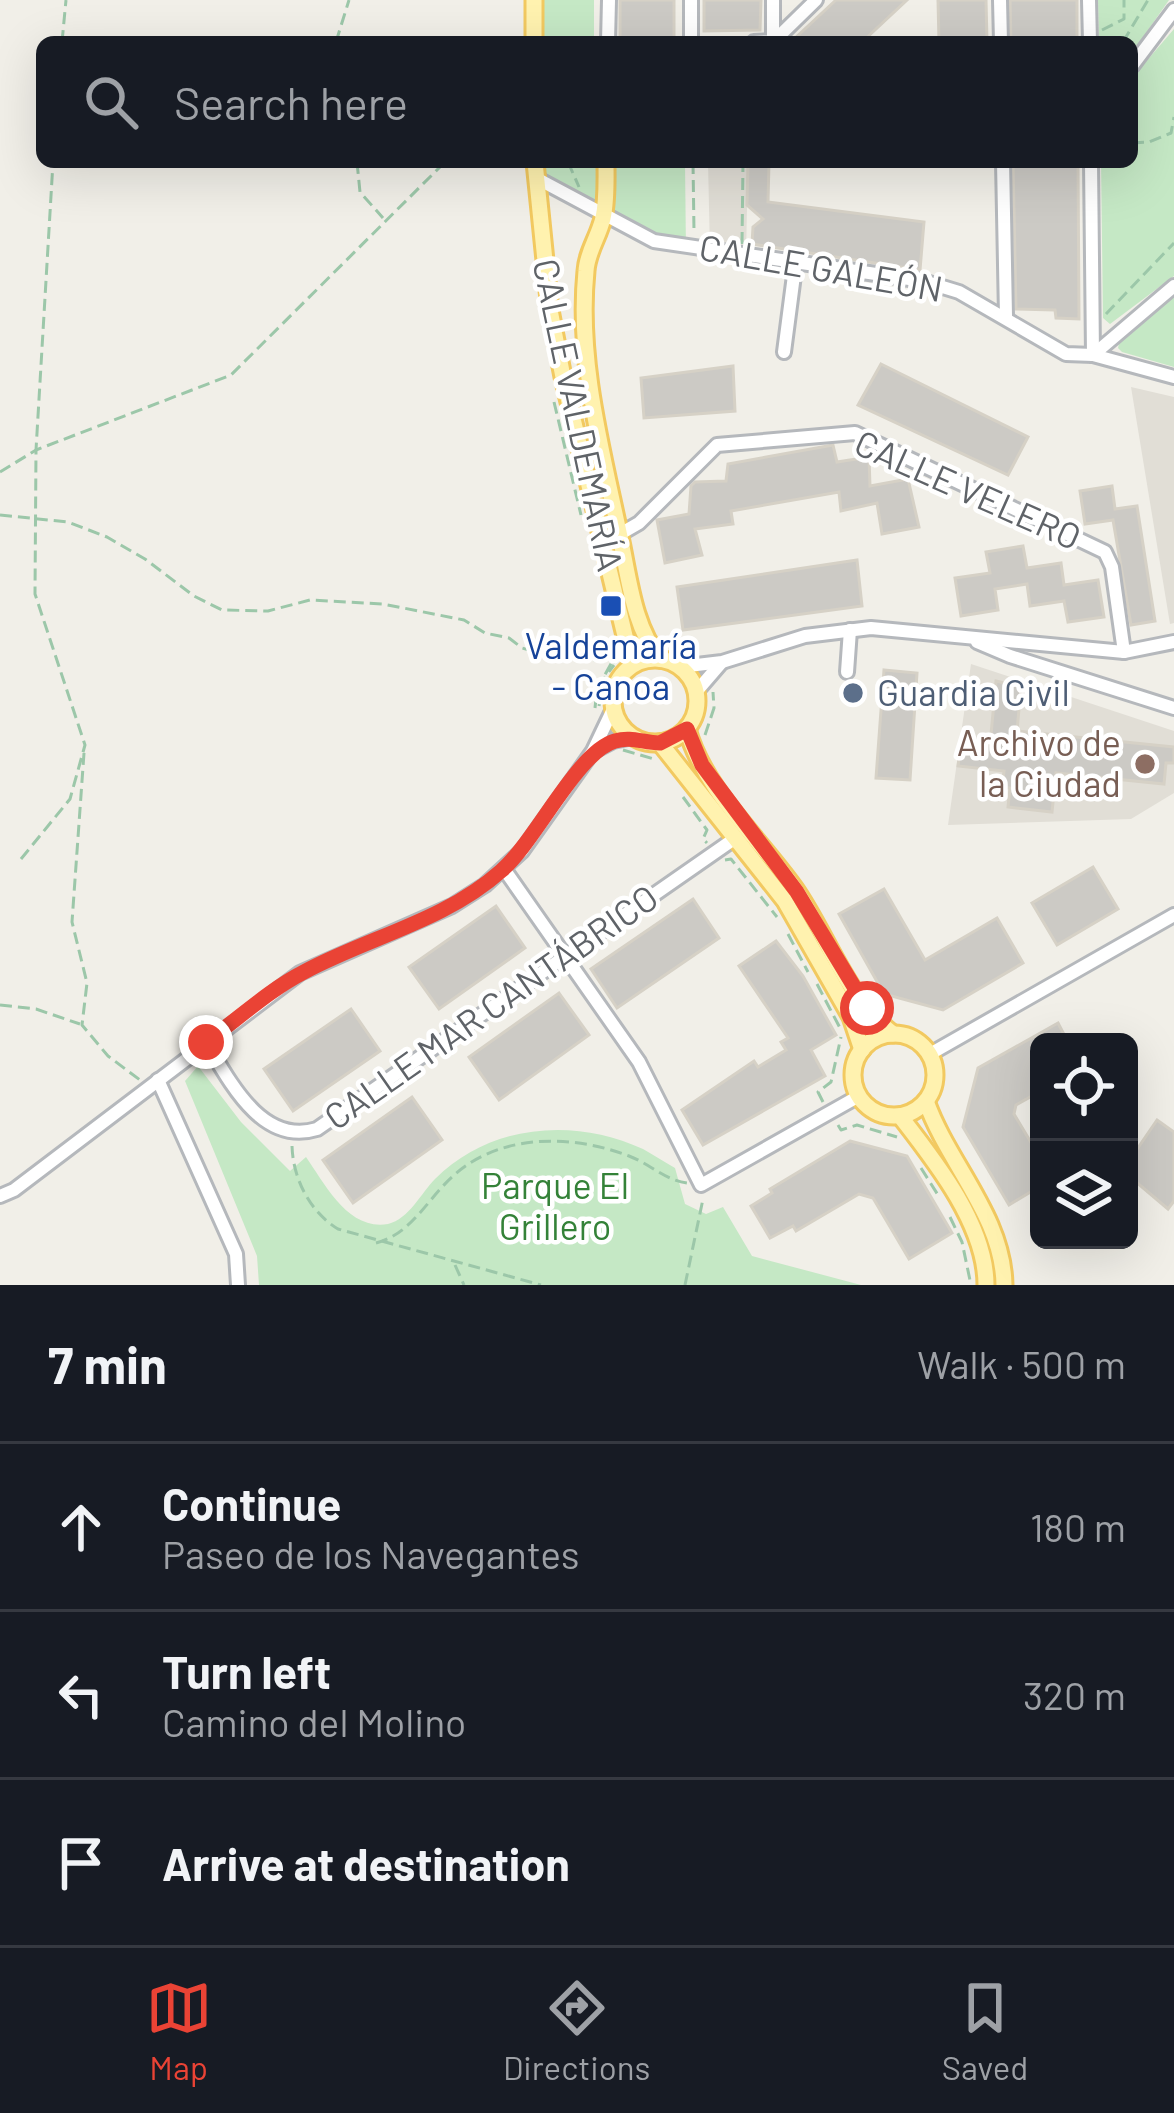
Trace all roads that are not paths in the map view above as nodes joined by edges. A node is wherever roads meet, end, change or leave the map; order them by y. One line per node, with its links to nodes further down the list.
1 (534, 0): 9 (main road)
2 (608, 0): 10 (street)
3 (691, 0): 11 (street)
4 (773, 0): 12 (street)
5 (816, 0): 13 (street)
6 (1000, 0): 14 (street)
7 (1089, 0): 15 (street)
8 (1174, 10): 16 (street)
9 (534, 36)
10 (608, 36)
11 (691, 36)
12 (773, 36)
13 (779, 36)
14 (1001, 36)
15 (1090, 36)
16 (1138, 58)
17 (606, 168): 21 (main road, CALLE VALDEMARÍA)
18 (1003, 168): 24 (street)
19 (1091, 168): 26 (street)
20 (536, 170): 21 (street, CALLE GALEÓN); 35 (main road, CALLE VALDEMARÍA)
21 (603, 216): 22 (street, CALLE GALEÓN); 28 (main road, CALLE VALDEMARÍA)
22 (796, 260): 24 (street, CALLE GALEÓN); 25 (street)
23 (1174, 286): 26 (street)
24 (1006, 316): 26 (street, CALLE GALEÓN)
25 (784, 352)
26 (1093, 355): 27 (street, CALLE GALEÓN)
27 (1174, 377)
28 (620, 534): 32 (street, CALLE VELERO); 33 (main road, CALLE VALDEMARÍA)
29 (850, 631): 30 (street); 34 (street); 37 (street)
30 (965, 637): 32 (street); 40 (street)
31 (1174, 642): 32 (street)
32 (1124, 652)
33 (660, 659): 35 (main road); 36 (main road)
34 (722, 662): 36 (street); 38 (street)
35 (625, 666): 39 (main road)
36 (680, 667): 38 (main road)
37 (847, 672)
38 (705, 691): 41 (main road)
39 (614, 707): 42 (street); 43 (main road)
40 (1174, 708)
41 (687, 729): 44 (main road); 49 (main road)
42 (608, 735): 43 (street); 46 (street)
43 (633, 737): 44 (main road)
44 (662, 752): 45 (main road)
45 (734, 839): 48 (street, CALLE MAR CANTÁBRICO); 51 (main road)
46 (504, 869): 48 (street); 50 (street)
47 (1174, 915): 52 (street)
48 (564, 956): 50 (street, CALLE MAR CANTÁBRICO); 54 (street)
49 (892, 1034): 51 (main road); 52 (main road)
50 (206, 1042): 53 (street)
51 (862, 1050): 54 (main road)
52 (930, 1054): 55 (main road)
53 (155, 1081): 57 (street); 58 (street)
54 (859, 1096): 56 (main road)
55 (926, 1101): 56 (main road); 60 (main road)
56 (900, 1116): 59 (main road)
57 (0, 1196)
58 (238, 1285)
59 (986, 1285)
60 (1004, 1285)

